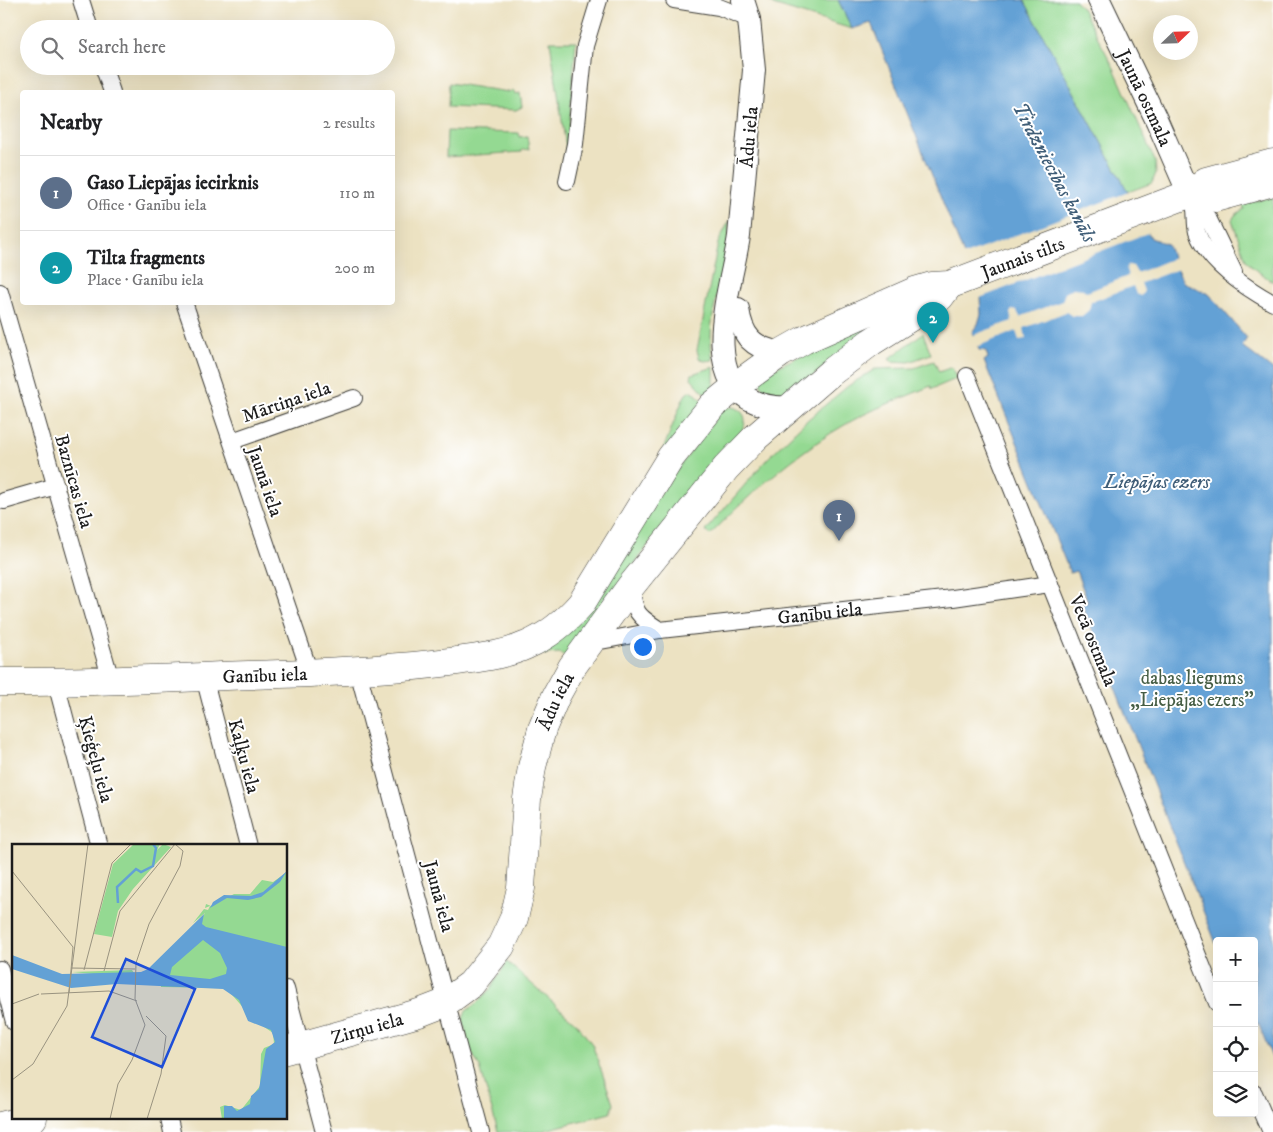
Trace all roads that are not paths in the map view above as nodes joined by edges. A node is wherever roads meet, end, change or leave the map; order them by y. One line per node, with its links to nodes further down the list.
1 (81, 0): 6 (street)
2 (599, 0): 10 (street)
3 (674, 0): 5 (street)
4 (1099, 0): 12 (main road, Jaunā ostmala)
5 (746, 9): 13 (main road, Ādu iela)
6 (87, 20)
7 (106, 75): 8 (street)
8 (111, 90)
9 (1273, 163): 12 (highway)
10 (567, 181)
11 (1273, 182): 12 (highway)
12 (1192, 201): 14 (highway, Jaunais tilts); 16 (street)
13 (736, 256): 18 (main road, Ādu iela); 22 (main road, Ādu iela)
14 (949, 285): 20 (highway); 24 (highway)
15 (0, 292): 19 (street, Baznīcas iela)
16 (1273, 303)
17 (185, 305): 26 (street, Jaunā iela)
18 (738, 309): 20 (main road); 22 (main road, Ādu iela)
19 (6, 336): 27 (street, Baznīcas iela)
20 (781, 353): 22 (highway)
21 (967, 376): 29 (street, Vecā ostmala)
22 (744, 389): 24 (main road); 25 (main road, Ādu iela); 33 (highway, Ganību iela)
23 (354, 398): 26 (street, Mārtiņa iela)
24 (789, 408): 25 (highway, Ādu iela)
25 (756, 437): 30 (highway, Ādu iela)
26 (232, 441): 34 (street, Jaunā iela)
27 (56, 486): 28 (street); 36 (street, Baznīcas iela)
28 (4, 501)
29 (1050, 584): 31 (street, Ganību iela); 42 (street, Vecā ostmala)
30 (632, 586): 31 (street); 32 (highway, Ādu iela)
31 (660, 630): 32 (street, Ganību iela)
32 (590, 643): 43 (highway, Ādu iela)
33 (358, 671): 34 (highway, Ganību iela); 43 (street, Jaunā iela)
34 (310, 673): 35 (highway, Ganību iela)
35 (204, 677): 36 (highway, Ganību iela); 40 (street, Kaļķu iela)
36 (111, 680): 38 (highway, Ganību iela)
37 (0, 682): 38 (highway, Ganību iela)
38 (56, 683): 39 (street, Ķieģeļu iela)
39 (98, 844)
40 (247, 844)
41 (0, 968): 45 (street)
42 (1213, 993)
43 (446, 1003): 46 (highway, Zirņu iela); 51 (street, Jaunā iela)
44 (288, 1004): 46 (street)
45 (12, 1014)
46 (294, 1048): 50 (street)
47 (1258, 1101): 52 (street)
48 (25, 1120): 49 (highway)
49 (0, 1126)
50 (324, 1132)
51 (481, 1132)
52 (1271, 1132)

